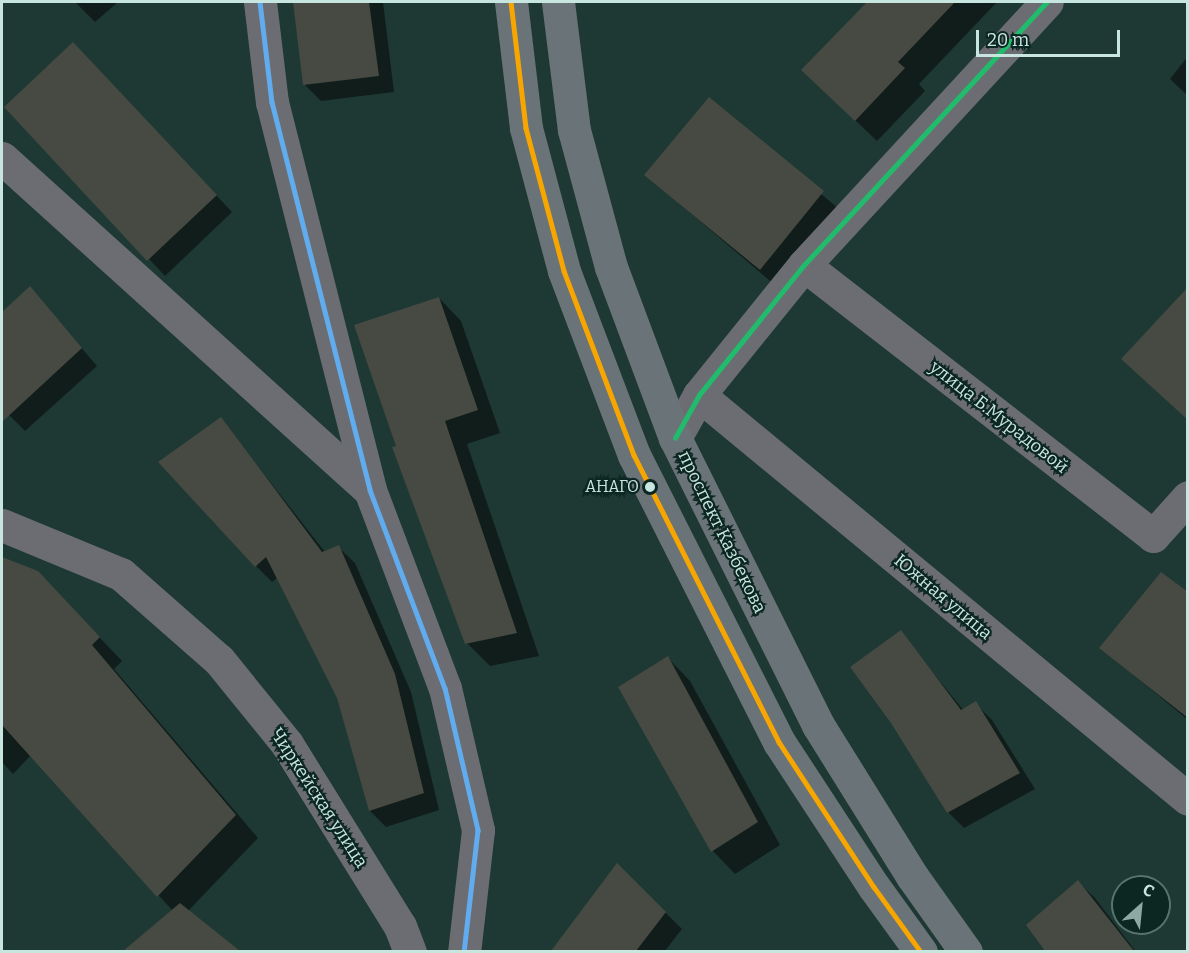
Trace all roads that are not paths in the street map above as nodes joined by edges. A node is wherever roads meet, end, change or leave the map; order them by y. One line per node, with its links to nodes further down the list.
1 (260, 2): 9 (street)
2 (511, 2): 15 (highway)
3 (558, 2): 8 (highway, проспект Казбекова)
4 (1047, 2): 6 (street)
5 (2, 158): 9 (street)
6 (804, 265): 7 (street); 10 (street, улица Б.Мурадовой)
7 (699, 395): 8 (street); 12 (street, Южная улица)
8 (675, 438): 16 (highway, проспект Казбекова)
9 (370, 490): 14 (street)
10 (1188, 496)
11 (2, 525): 13 (street, Чиркейская улица)
12 (1188, 799)
13 (410, 951)
14 (464, 951)
15 (921, 951)
16 (966, 951)

